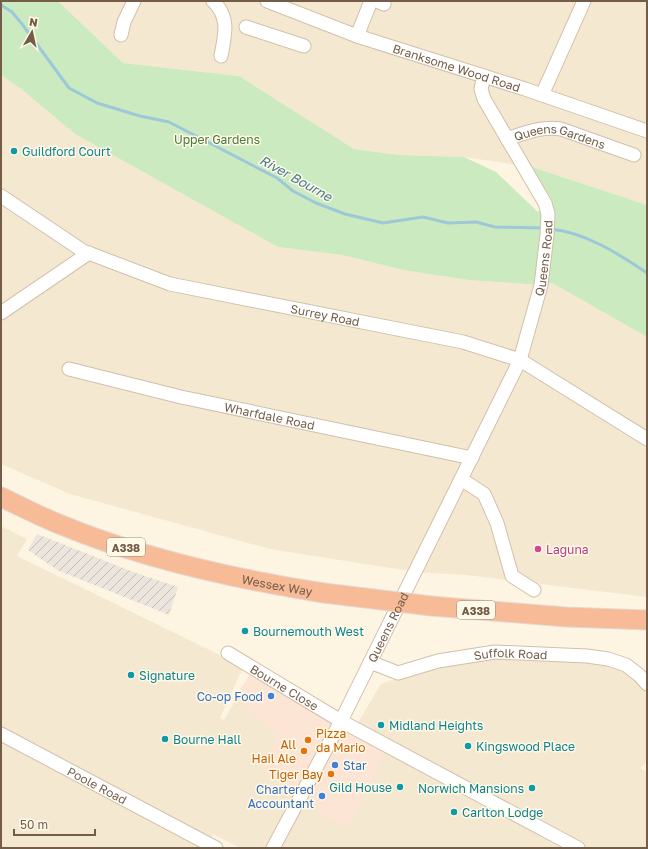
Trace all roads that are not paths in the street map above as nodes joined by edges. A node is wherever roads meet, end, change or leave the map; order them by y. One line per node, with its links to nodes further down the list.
1 (134, 1): 7 (street)
2 (213, 1): 10 (street)
3 (268, 1): 8 (street, Branksome Wood Road)
4 (371, 1): 8 (street)
5 (584, 1): 12 (street)
6 (246, 27): 9 (street)
7 (121, 35)
8 (357, 36): 11 (street, Branksome Wood Road)
9 (304, 46)
10 (221, 56)
11 (484, 76): 12 (street, Branksome Wood Road); 14 (street, Queens Road)
12 (542, 95): 13 (street, Branksome Wood Road)
13 (647, 131)
14 (507, 139): 15 (street, Queens Gardens); 20 (street, Queens Road)
15 (634, 155)
16 (1, 196): 17 (street, Surrey Road)
17 (89, 253): 18 (street); 19 (street, Surrey Road)
18 (1, 313)
19 (492, 352): 20 (street, Surrey Road); 22 (street, Queens Road)
20 (520, 360): 22 (street, Queens Road); 23 (street, Surrey Road)
21 (69, 369): 24 (street, Wharfdale Road)
22 (498, 403): 24 (street, Queens Road)
23 (647, 439)
24 (472, 458): 25 (street, Queens Road)
25 (461, 479): 27 (street); 32 (street, Queens Road)
26 (1, 497): 28 (highway, Wessex Way / A338, bridge)
27 (534, 590)
28 (566, 616): 29 (highway, Wessex Way); 30 (highway, Wessex Way)
29 (647, 620)
30 (647, 634)
31 (228, 652): 34 (street, Bourne Close)
32 (370, 662): 33 (street, Suffolk Road); 34 (street, Queens Road)
33 (647, 684)
34 (341, 721): 37 (street, Queens Road); 38 (street, Bourne Close)
35 (1, 734): 36 (street, Poole Road)
36 (216, 848)
37 (273, 848)
38 (578, 848)

